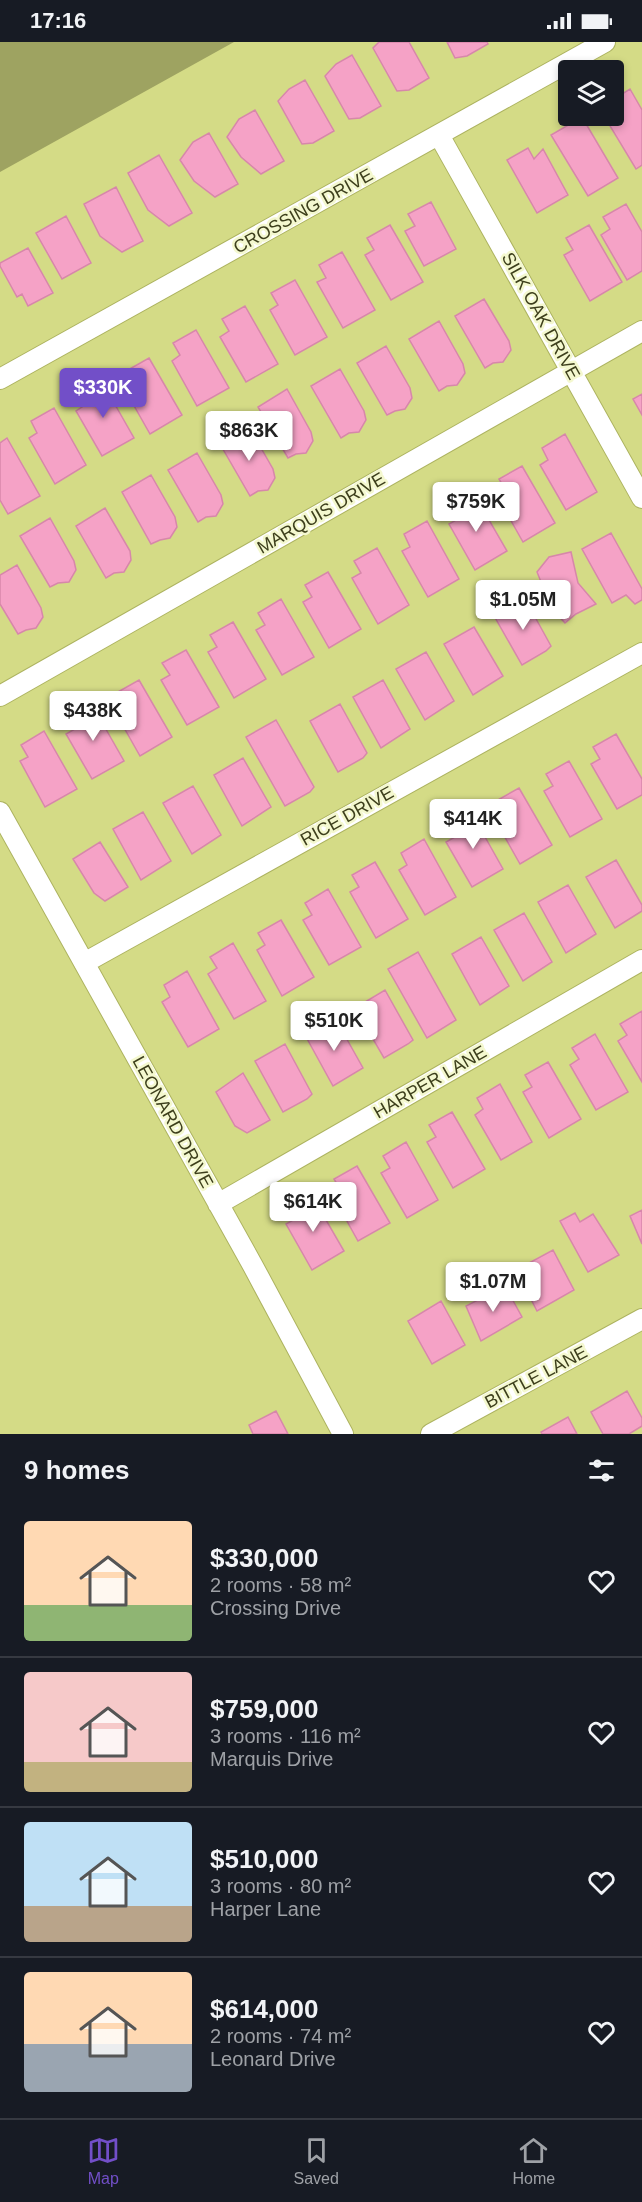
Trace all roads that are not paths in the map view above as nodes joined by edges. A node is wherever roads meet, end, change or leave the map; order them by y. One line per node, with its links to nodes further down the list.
1 (605, 42): 2 (street, CROSSING DRIVE)
2 (439, 135): 4 (street, SILK OAK DRIVE); 5 (street, CROSSING DRIVE)
3 (642, 331): 4 (street, MARQUIS DRIVE)
4 (571, 371): 6 (street, SILK OAK DRIVE); 8 (street, MARQUIS DRIVE)
5 (0, 380)
6 (642, 498)
7 (642, 653): 11 (street, RICE DRIVE)
8 (0, 696)
9 (0, 812): 11 (street, LEONARD DRIVE)
10 (642, 960): 12 (street, HARPER LANE)
11 (84, 963): 12 (street, LEONARD DRIVE)
12 (218, 1204): 14 (street, LEONARD DRIVE)
13 (642, 1319): 15 (street, BITTLE LANE)
14 (343, 1434)
15 (431, 1434)

